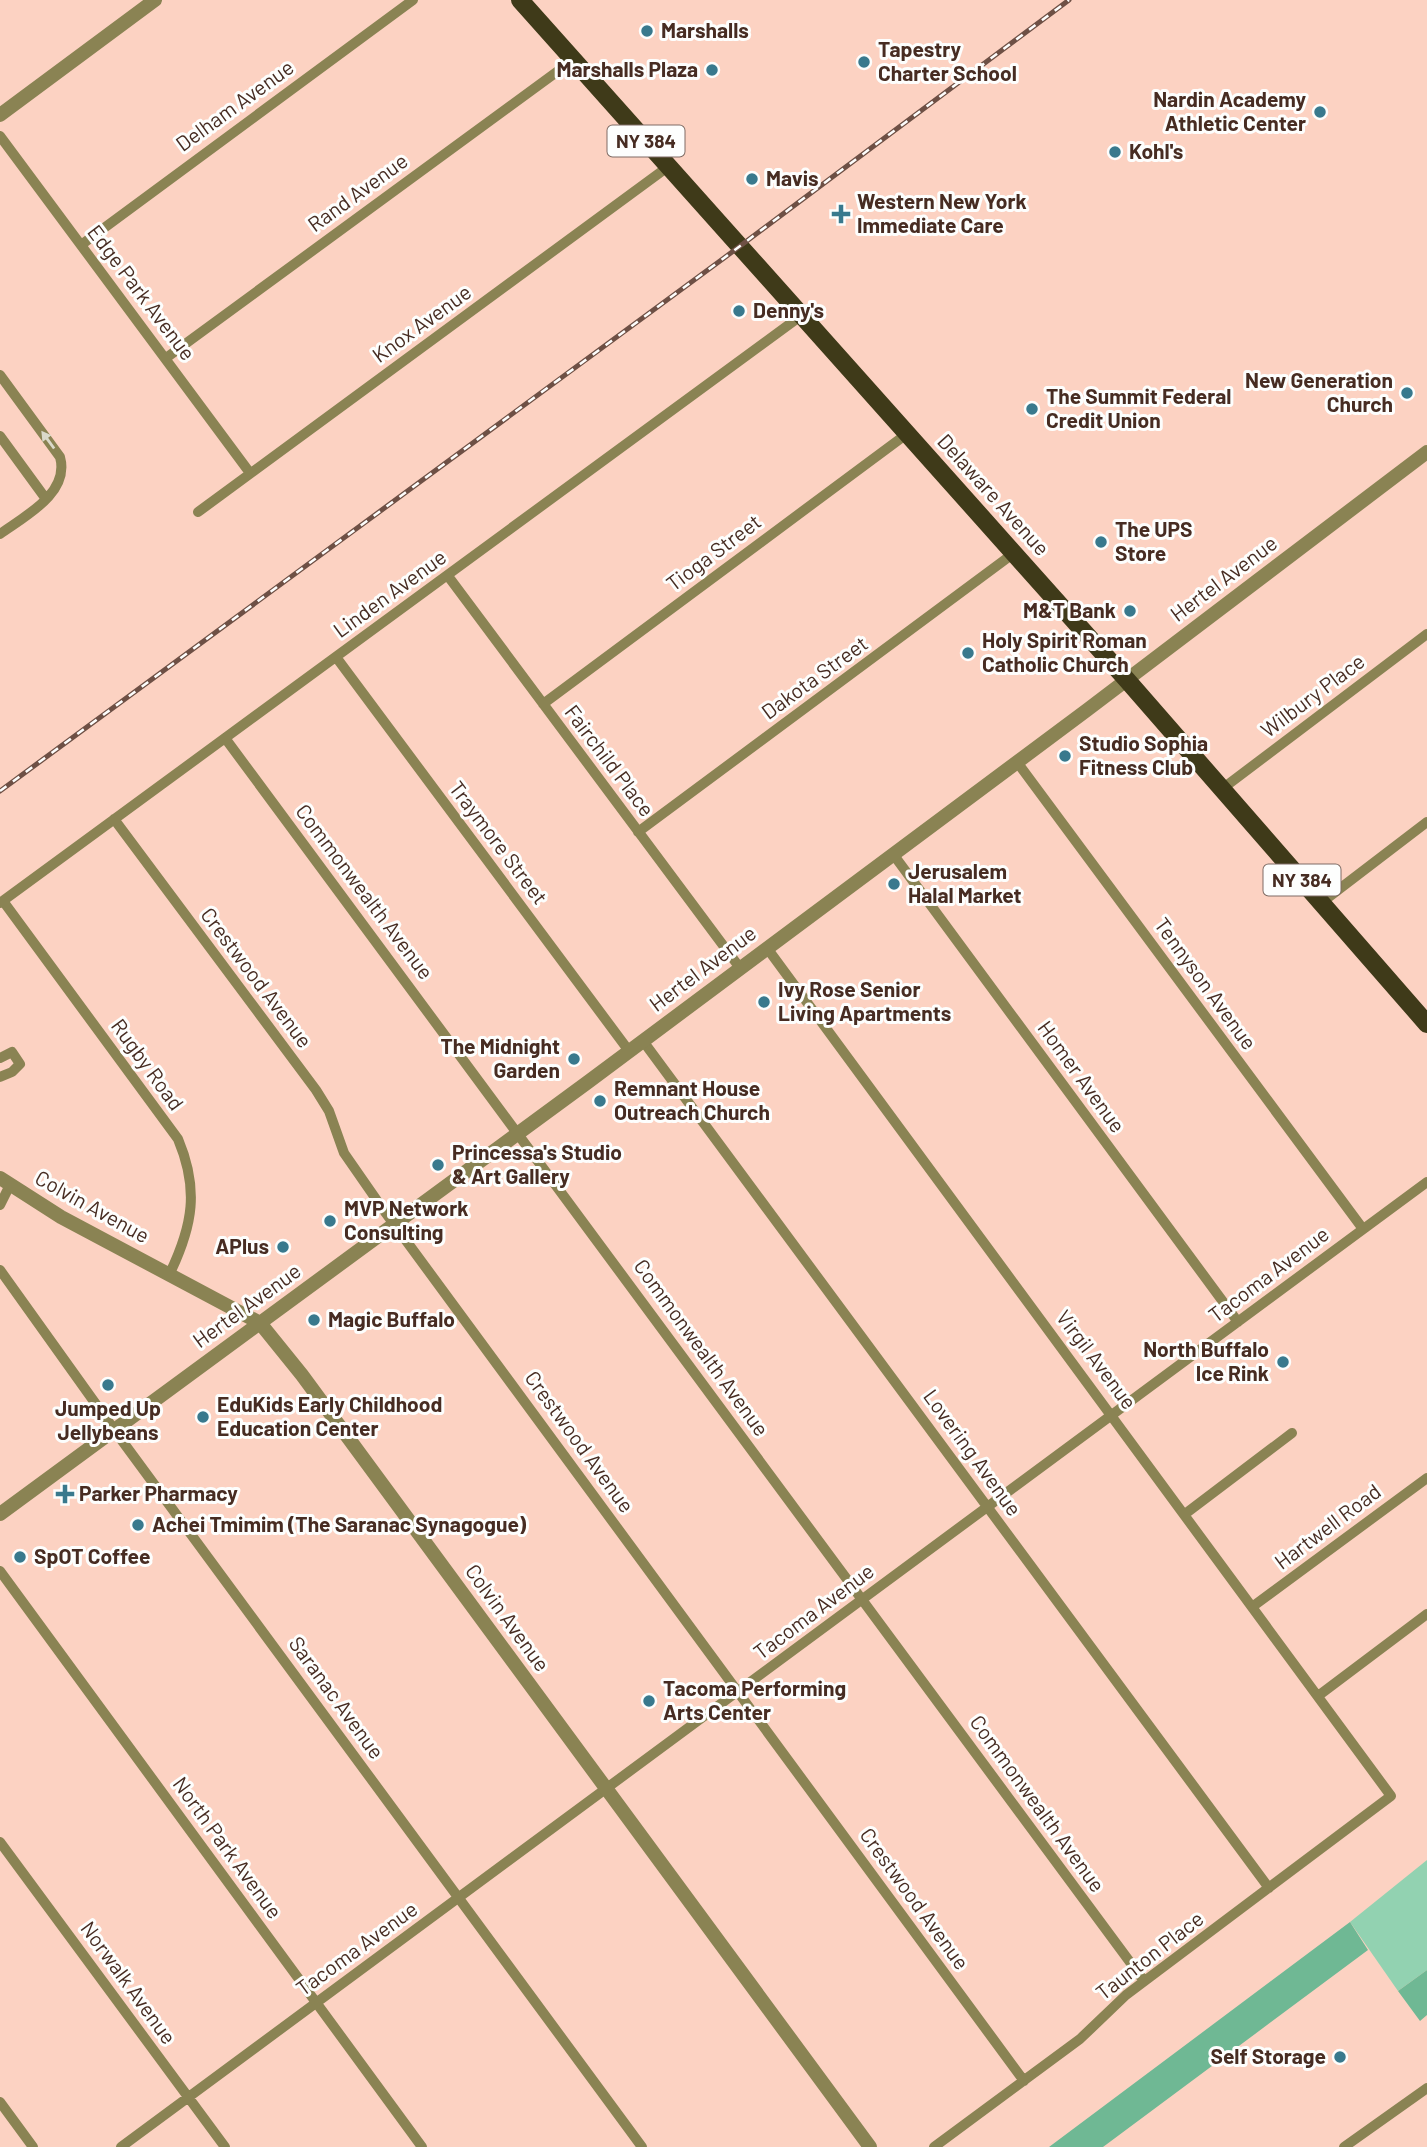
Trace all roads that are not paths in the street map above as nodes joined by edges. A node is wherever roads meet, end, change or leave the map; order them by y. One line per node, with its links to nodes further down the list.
1 (155, 0): 5 (street)
2 (413, 0): 8 (street, Delham Avenue)
3 (528, 3): 4 (main road, Delaware Avenue / NY 384)
4 (573, 60): 7 (main road, Delaware Avenue / NY 384); 10 (street, Rand Avenue)
5 (0, 115)
6 (0, 136): 8 (street, Edge Park Avenue)
7 (668, 166): 9 (main road, Delaware Avenue / NY 384); 15 (street, Knox Avenue)
8 (81, 245): 10 (street, Edge Park Avenue)
9 (802, 315): 12 (main road, Delaware Avenue / NY 384); 20 (street, Linden Avenue)
10 (166, 358): 15 (street, Edge Park Avenue)
11 (0, 375): 16 (street, one-way to 11)
12 (908, 433): 19 (main road, Delaware Avenue / NY 384); 24 (street, Tioga Street)
13 (0, 436): 16 (street)
14 (1427, 452): 23 (street, Hertel Avenue)
15 (250, 473): 17 (street, Knox Avenue)
16 (46, 499): 18 (street)
17 (198, 512)
18 (0, 534)
19 (1014, 553): 23 (main road, Delaware Avenue / NY 384); 30 (street, Dakota Street)
20 (448, 576): 22 (street, Linden Avenue); 24 (street, Fairchild Place)
21 (1427, 634): 27 (street, Wilbury Place)
22 (336, 657): 25 (street, Linden Avenue); 38 (street, Traymore Street)
23 (1127, 680): 26 (street, Hertel Avenue); 27 (main road, Delaware Avenue / NY 384)
24 (543, 704): 30 (street, Fairchild Place)
25 (225, 738): 28 (street, Linden Avenue); 41 (street, Commonwealth Avenue)
26 (1017, 762): 31 (street, Hertel Avenue); 46 (street, Tennyson Avenue)
27 (1222, 789): 33 (main road, Delaware Avenue / NY 384)
28 (114, 819): 32 (street, Linden Avenue); 45 (street, Crestwood Avenue)
29 (1427, 822): 33 (street)
30 (638, 832): 35 (street, Fairchild Place)
31 (893, 854): 34 (street, Hertel Avenue); 49 (street, Homer Avenue)
32 (1, 902): 48 (street, Rugby Road)
33 (1321, 903): 36 (main road, Delaware Avenue / NY 384)
34 (768, 948): 35 (street, Hertel Avenue); 51 (street, Virgil Avenue)
35 (740, 968): 37 (street, Hertel Avenue)
36 (1424, 1014)
37 (643, 1041): 38 (street, Hertel Avenue); 55 (street, Lovering Avenue)
38 (629, 1051): 41 (street, Hertel Avenue)
39 (0, 1058): 40 (street)
40 (0, 1077)
41 (519, 1133): 45 (street, Hertel Avenue); 59 (street, Commonwealth Avenue)
42 (3, 1182): 44 (street); 48 (street, Colvin Avenue)
43 (1427, 1182): 46 (street, Tacoma Avenue)
44 (0, 1205)
45 (394, 1225): 50 (street, Hertel Avenue); 62 (street, Crestwood Avenue)
46 (1363, 1229): 49 (street, Tacoma Avenue)
47 (0, 1270): 52 (street, Saranac Avenue)
48 (170, 1273): 50 (street, Colvin Avenue)
49 (1238, 1322): 51 (street, Tacoma Avenue)
50 (260, 1323): 52 (street, Hertel Avenue); 64 (street, Colvin Avenue)
51 (1113, 1415): 55 (street, Tacoma Avenue); 57 (street, Virgil Avenue)
52 (114, 1430): 56 (street, Hertel Avenue); 68 (street, Saranac Avenue)
53 (1292, 1433): 57 (street)
54 (1427, 1478): 60 (street, Hartwell Road)
55 (987, 1506): 59 (street, Tacoma Avenue); 67 (street, Lovering Avenue)
56 (0, 1514)
57 (1185, 1514): 60 (street, Virgil Avenue)
58 (0, 1572): 70 (street, North Park Avenue)
59 (863, 1600): 62 (street, Tacoma Avenue); 69 (street, Commonwealth Avenue)
60 (1252, 1607): 63 (street, Virgil Avenue)
61 (1427, 1614): 63 (street)
62 (738, 1692): 64 (street, Tacoma Avenue); 71 (street, Crestwood Avenue)
63 (1318, 1696): 65 (street, Virgil Avenue)
64 (607, 1789): 68 (street, Tacoma Avenue); 80 (street, Colvin Avenue)
65 (1391, 1796): 67 (street, Taunton Place)
66 (0, 1842): 73 (street, Norwalk Avenue)
67 (1269, 1888): 69 (street, Taunton Place)
68 (459, 1898): 70 (street, Tacoma Avenue); 79 (street, Saranac Avenue)
69 (1144, 1982): 71 (street, Taunton Place)
70 (316, 2003): 73 (street, Tacoma Avenue); 78 (street, North Park Avenue)
71 (1024, 2081): 81 (street, Taunton Place)
72 (1427, 2088): 82 (street)
73 (188, 2097): 76 (street, Tacoma Avenue); 77 (street, Norwalk Avenue)
74 (0, 2102): 75 (street)
75 (33, 2147)
76 (121, 2147)
77 (225, 2147)
78 (422, 2147)
79 (642, 2147)
80 (870, 2147)
81 (934, 2147)
82 (1344, 2147)

